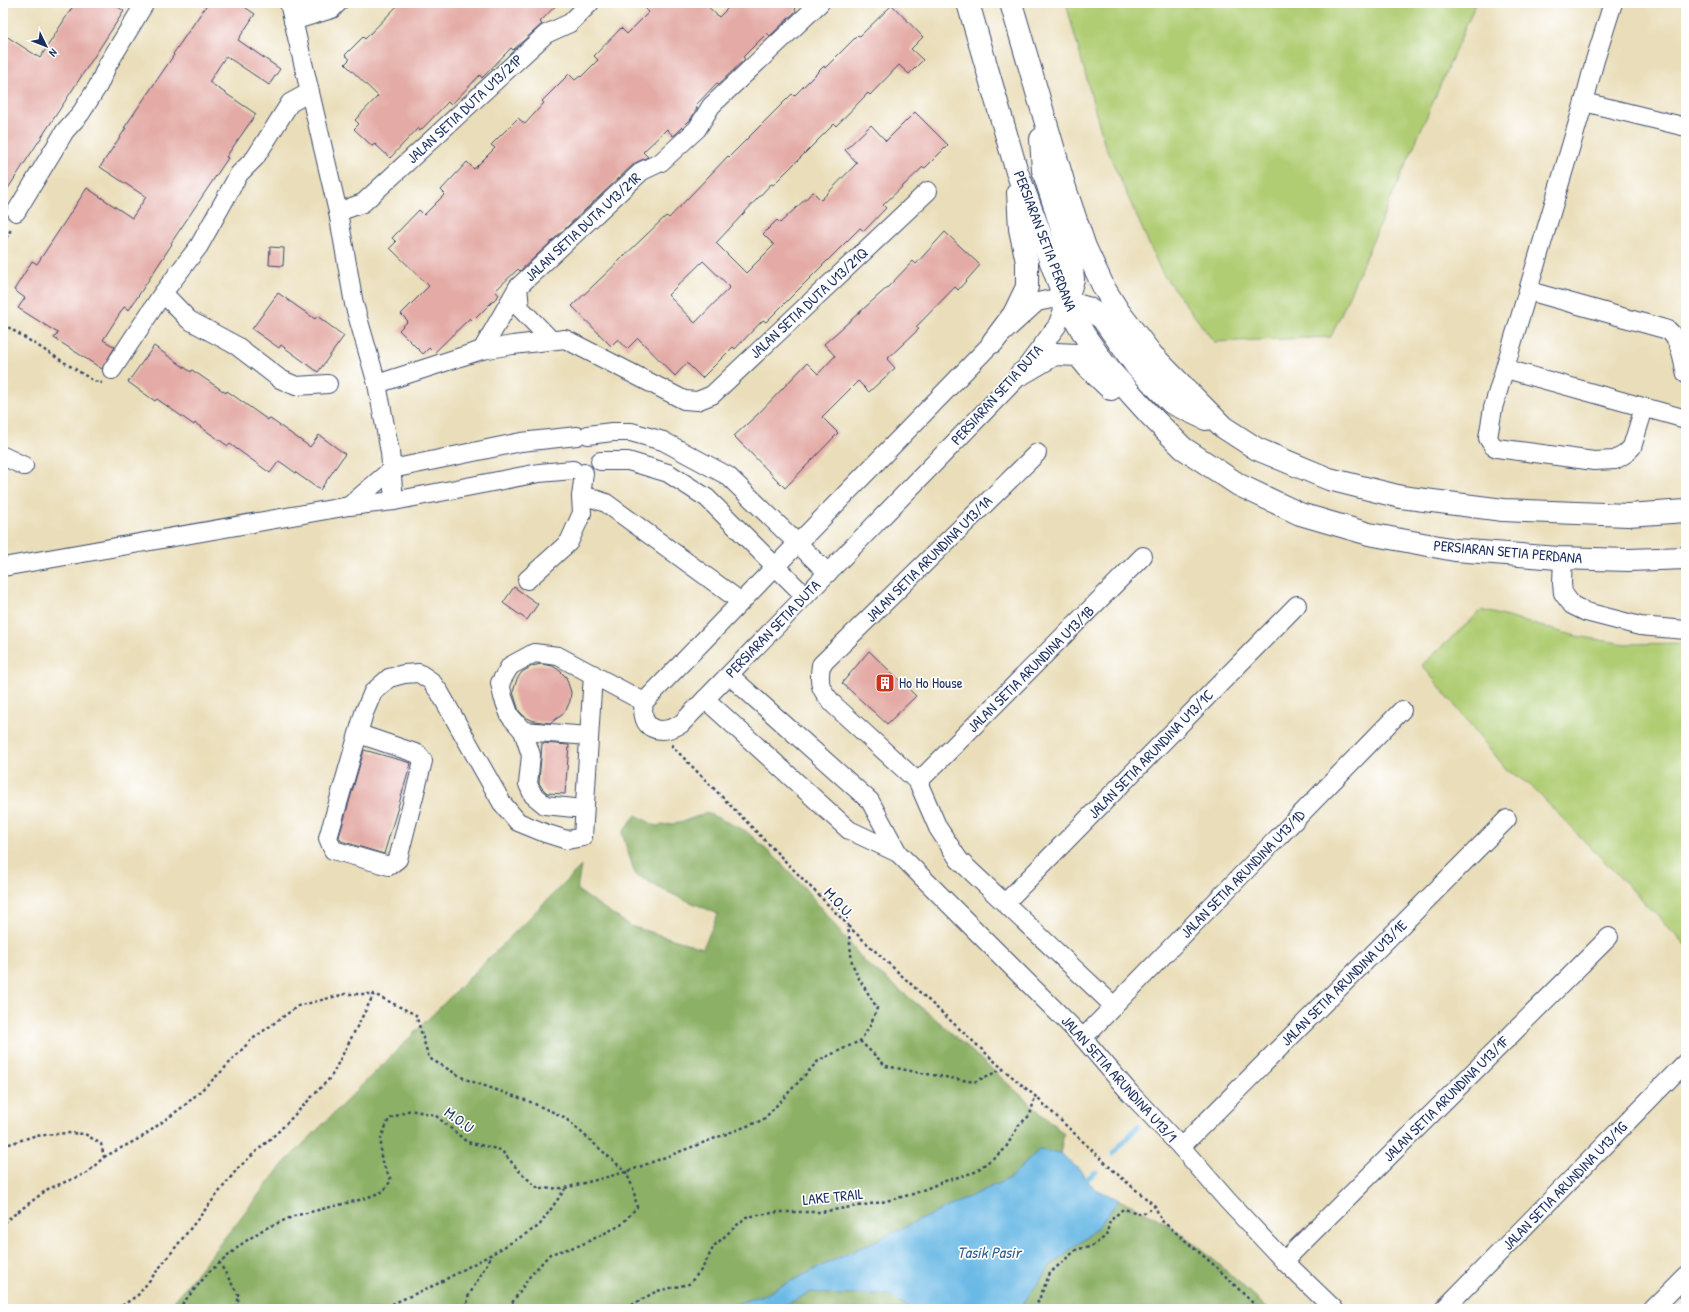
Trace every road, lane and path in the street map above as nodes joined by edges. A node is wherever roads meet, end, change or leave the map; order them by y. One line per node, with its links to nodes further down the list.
1 (145, 3): 16 (street)
2 (289, 3): 9 (street)
3 (338, 3): 9 (street)
4 (590, 3): 17 (street, JALAN SETIA DUTA U13/21P)
5 (820, 3): 18 (street, JALAN SETIA DUTA U13/21R)
6 (968, 3): 14 (main road, PERSIARAN SETIA PERDANA)
7 (1011, 3): 11 (main road)
8 (1613, 3): 12 (street)
9 (293, 21): 10 (street)
10 (310, 92): 17 (street); 20 (street)
11 (1038, 98): 21 (main road); 35 (main road)
12 (1584, 102): 13 (street); 19 (street)
13 (1686, 128)
14 (1017, 172): 21 (main road, PERSIARAN SETIA PERDANA); 24 (main road)
15 (928, 191): 23 (street, JALAN SETIA DUTA U13/21Q)
16 (16, 212)
17 (338, 212): 31 (street)
18 (518, 287): 23 (street, JALAN SETIA DUTA U13/21R); 25 (street, JALAN SETIA DUTA U13/21R)
19 (1529, 291): 26 (street); 29 (street)
20 (163, 293): 27 (street); 30 (street)
21 (1066, 302): 24 (street); 28 (street, PERSIARAN SETIA DUTA); 33 (main road, PERSIARAN SETIA PERDANA); 35 (main road)
22 (3, 324): 27 (path)
23 (551, 340): 25 (street)
24 (993, 342): 47 (street)
25 (482, 350): 31 (street)
26 (1506, 369): 32 (street); 32 (street)
27 (112, 370)
28 (1021, 374): 33 (main road); 53 (street, PERSIARAN SETIA DUTA)
29 (1686, 374)
30 (328, 384)
31 (377, 384): 41 (street)
32 (1644, 408): 34 (street)
33 (1150, 415): 49 (main road, PERSIARAN SETIA PERDANA)
34 (1686, 419)
35 (1223, 427): 46 (main road)
36 (583, 435): 39 (street); 41 (street); 42 (street); 47 (street)
37 (1037, 453): 68 (street, JALAN SETIA ARUNDINA U13/1A)
38 (3, 456): 40 (street)
39 (600, 461): 42 (street); 51 (street)
40 (24, 466)
41 (392, 469): 44 (street); 45 (street)
42 (578, 471): 43 (street); 44 (street)
43 (580, 497): 54 (street); 56 (street)
44 (394, 501): 45 (street)
45 (349, 506): 52 (street)
46 (1686, 511)
47 (797, 543): 51 (street); 53 (street)
48 (1144, 556): 68 (street, JALAN SETIA ARUNDINA U13/1B)
49 (1563, 558): 50 (main road, PERSIARAN SETIA PERDANA); 58 (street)
50 (1686, 558)
51 (774, 566): 55 (street); 56 (street)
52 (3, 567)
53 (828, 573): 55 (street, PERSIARAN SETIA DUTA)
54 (528, 580)
55 (805, 596): 60 (street, PERSIARAN SETIA DUTA)
56 (740, 601): 62 (street)
57 (1297, 605): 72 (street, JALAN SETIA ARUNDINA U13/1C)
58 (1686, 630)
59 (593, 674): 62 (street); 64 (street); 66 (street)
60 (729, 675): 61 (street, PERSIARAN SETIA DUTA); 71 (street)
61 (705, 699): 62 (street, PERSIARAN SETIA DUTA); 71 (street)
62 (644, 702)
63 (1402, 710): 76 (street, JALAN SETIA ARUNDINA U13/1D)
64 (523, 731): 66 (street); 69 (street)
65 (358, 734): 65 (street); 66 (street)
66 (589, 736)
67 (672, 746): 73 (path, M.O.U.)
68 (918, 782): 72 (street)
69 (574, 808)
70 (1507, 819): 83 (street, JALAN SETIA ARUNDINA U13/1E)
71 (898, 853): 77 (street, JALAN SETIA ARUNDINA U13/1)
72 (1006, 902): 76 (street)
73 (848, 925): 78 (path, M.O.U.); 80 (path)
74 (1609, 937): 90 (street, JALAN SETIA ARUNDINA U13/1F)
75 (374, 994): 84 (path); 85 (path); 93 (path)
76 (1114, 1006): 77 (street, JALAN SETIA ARUNDINA U13/1D)
77 (1083, 1038): 83 (street, JALAN SETIA ARUNDINA U13/1)
78 (860, 1041): 80 (path); 85 (path, M.O.U)
79 (1686, 1062): 105 (street, JALAN SETIA ARUNDINA U13/1G)
80 (1003, 1069): 81 (path)
81 (1035, 1096): 87 (path); 99 (path, LAKE TRAIL)
82 (3, 1146): 84 (path)
83 (1181, 1147): 90 (street, JALAN SETIA ARUNDINA U13/1)
84 (104, 1157): 88 (path)
85 (626, 1172): 86 (path, M.O.U); 98 (path)
86 (565, 1188): 89 (path); 91 (path, M.O.U)
87 (1155, 1206): 102 (path); 103 (path)
88 (3, 1223)
89 (492, 1254): 96 (path); 97 (path)
90 (1284, 1261): 104 (street, JALAN SETIA ARUNDINA U13/1)
91 (219, 1262): 94 (path, M.O.U); 95 (path)
92 (1686, 1276): 106 (street)
93 (116, 1309)
94 (178, 1309)
95 (236, 1309)
96 (382, 1309)
97 (467, 1309)
98 (508, 1309)
99 (627, 1309)
100 (814, 1309): 101 (path)
101 (842, 1309)
102 (1035, 1309)
103 (1259, 1309)
104 (1334, 1309)
105 (1444, 1309)
106 (1653, 1309)

